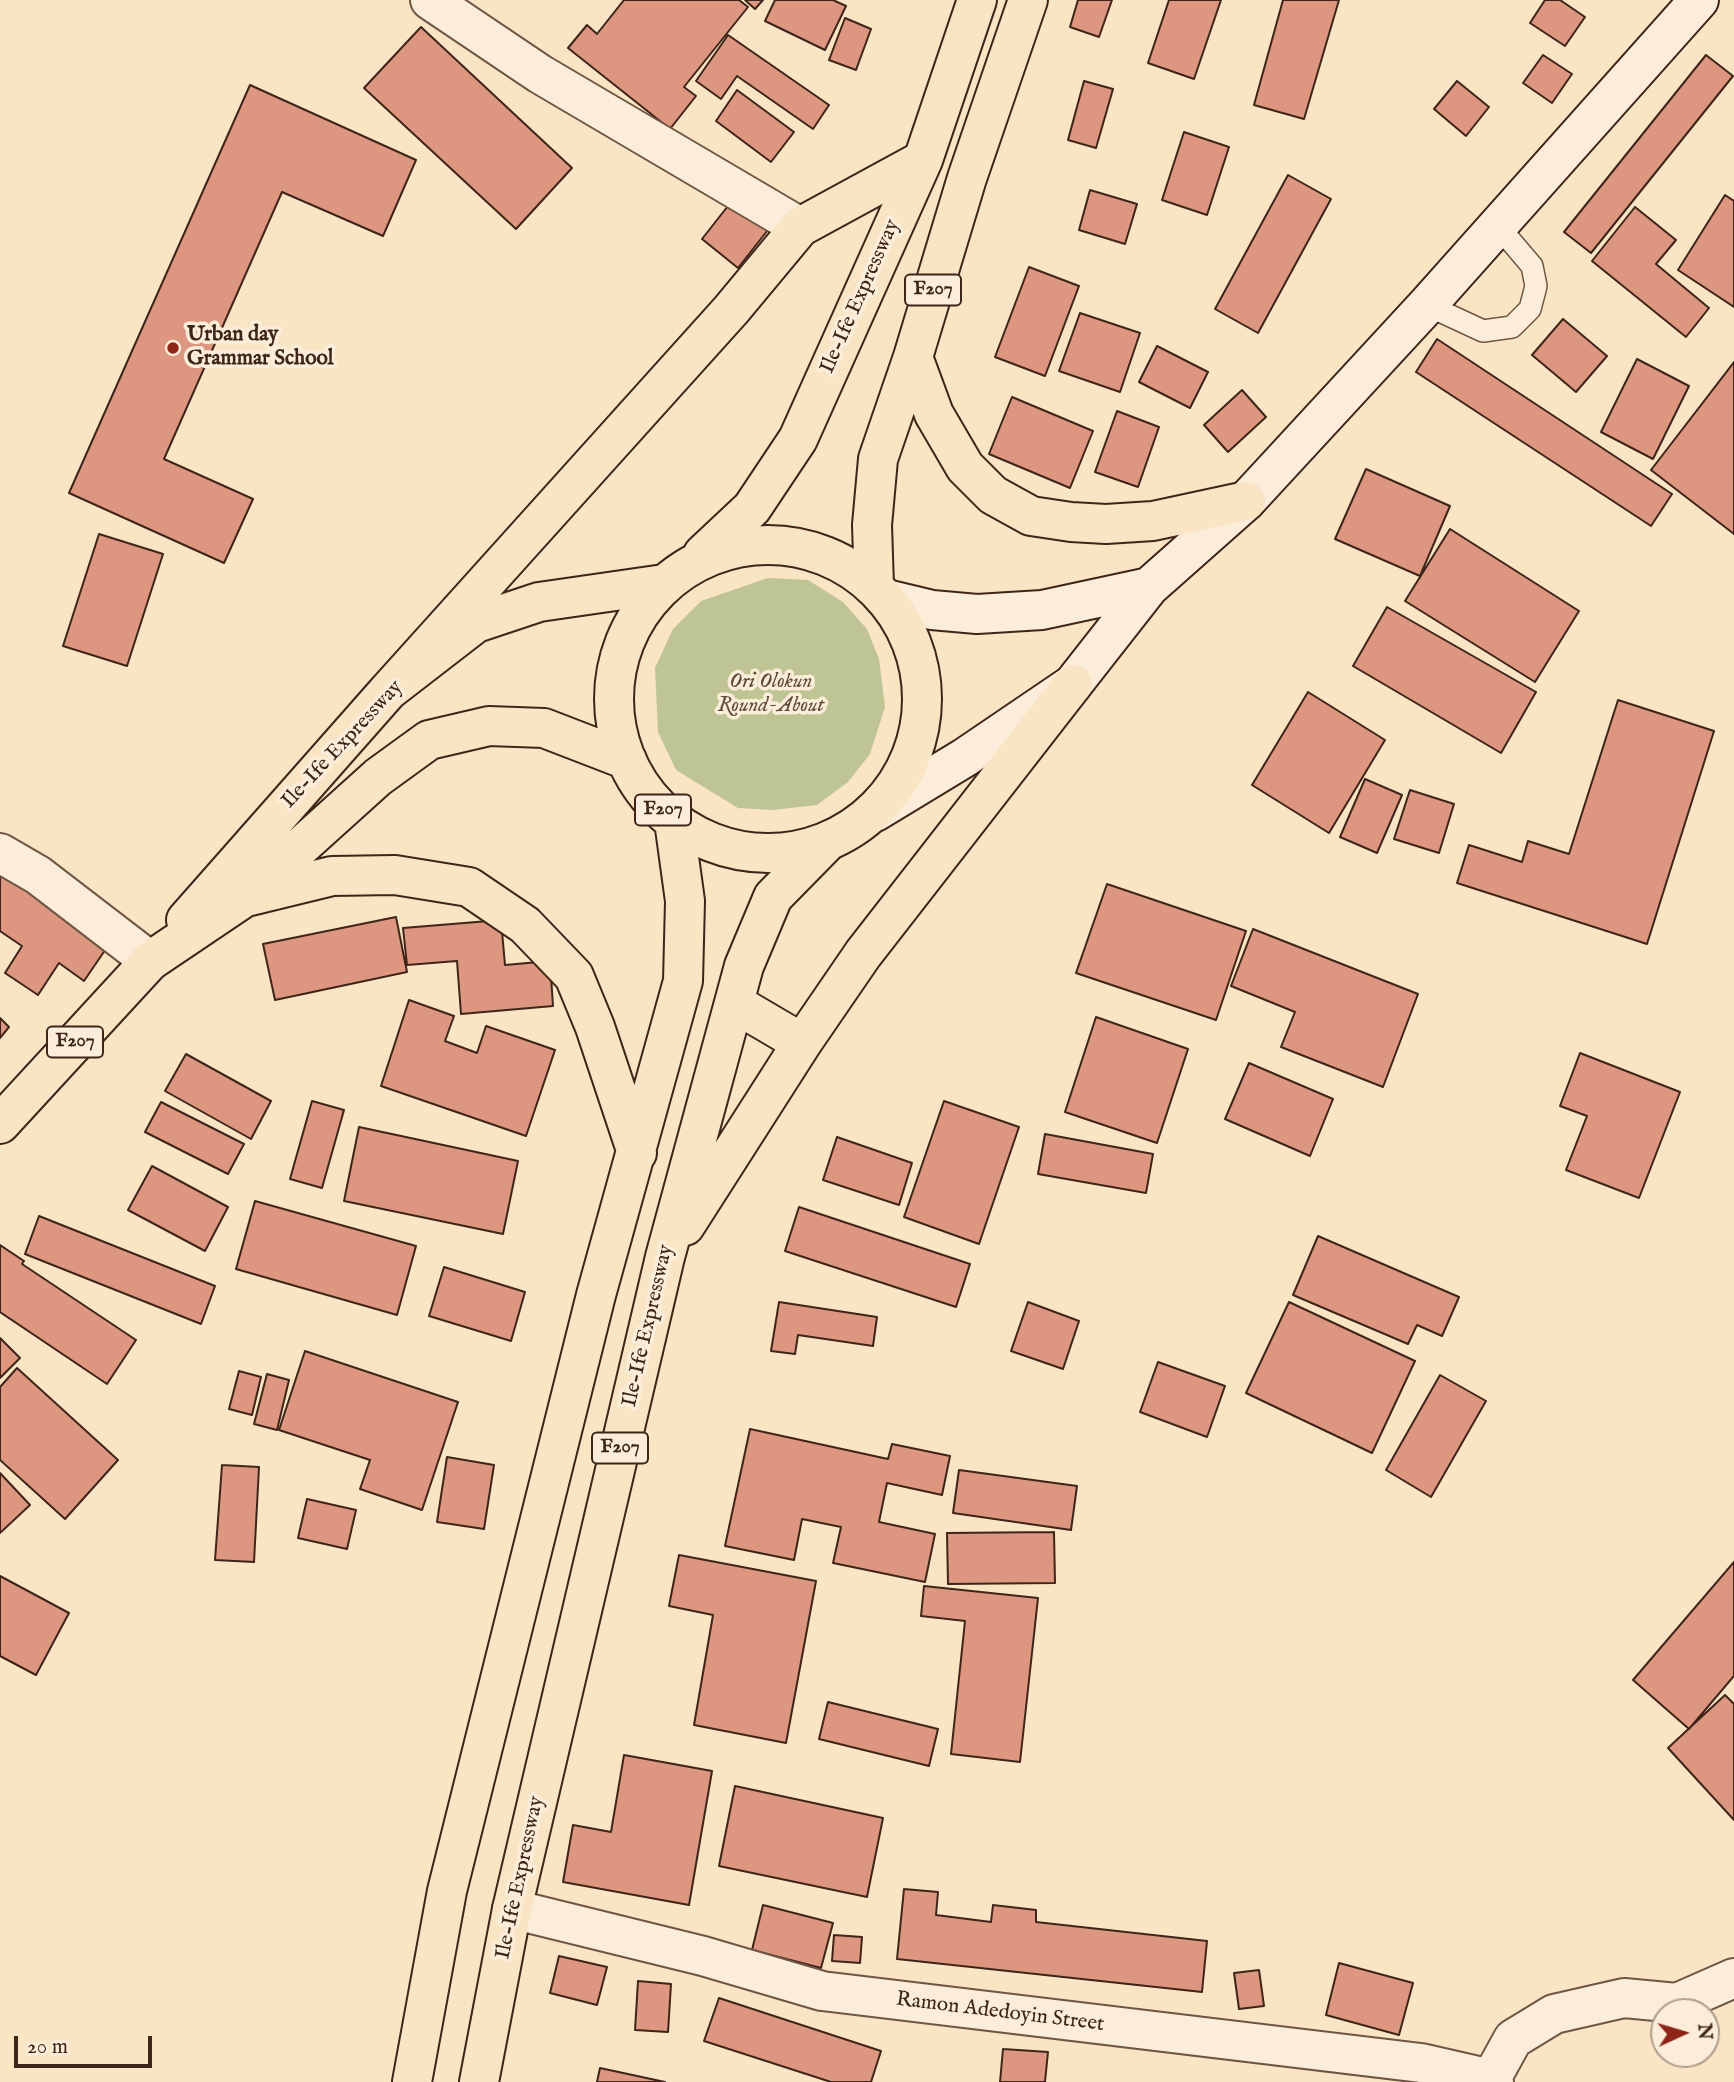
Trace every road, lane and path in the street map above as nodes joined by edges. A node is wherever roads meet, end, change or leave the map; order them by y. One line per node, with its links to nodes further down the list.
1 (430, 0): 7 (street)
2 (977, 0): 5 (main road, Ile-Ife Expressway / F207)
3 (1028, 0): 9 (main road, F207)
4 (1699, 0): 6 (street)
5 (923, 160): 7 (main road); 11 (main road, Ile-Ife Expressway / F207)
6 (1498, 226): 8 (street); 8 (lane)
7 (800, 227): 15 (main road)
8 (1427, 305): 10 (street)
9 (913, 357): 10 (main road); 13 (main road, F207)
10 (1246, 501): 12 (street)
11 (678, 574): 13 (main road, F207); 15 (main road, Ile-Ife Expressway / F207); 16 (main road, F207)
12 (1149, 587): 13 (street); 14 (street)
13 (880, 593): 17 (main road, F207)
14 (1073, 684): 17 (street); 24 (main road)
15 (388, 691): 22 (main road, Ile-Ife Expressway / F207)
16 (627, 760): 18 (main road, F207); 21 (main road, F207)
17 (875, 812): 19 (main road, F207)
18 (674, 821): 19 (main road, F207); 26 (main road, F207)
19 (827, 842): 23 (main road, Ile-Ife Expressway / F207)
20 (0, 853): 22 (street)
21 (245, 897): 22 (main road, F207); 26 (main road)
22 (150, 961): 25 (main road, F207)
23 (734, 1003): 24 (main road); 27 (main road, Ile-Ife Expressway / F207)
24 (802, 1043): 27 (main road)
25 (0, 1124)
26 (637, 1153): 31 (main road, F207)
27 (665, 1257): 28 (main road, Ile-Ife Expressway / F207)
28 (513, 1909): 30 (street, Ramon Adedoyin Street); 32 (main road, Ile-Ife Expressway / F207)
29 (1734, 1978): 30 (street)
30 (1492, 2081)
31 (412, 2082)
32 (479, 2082)

